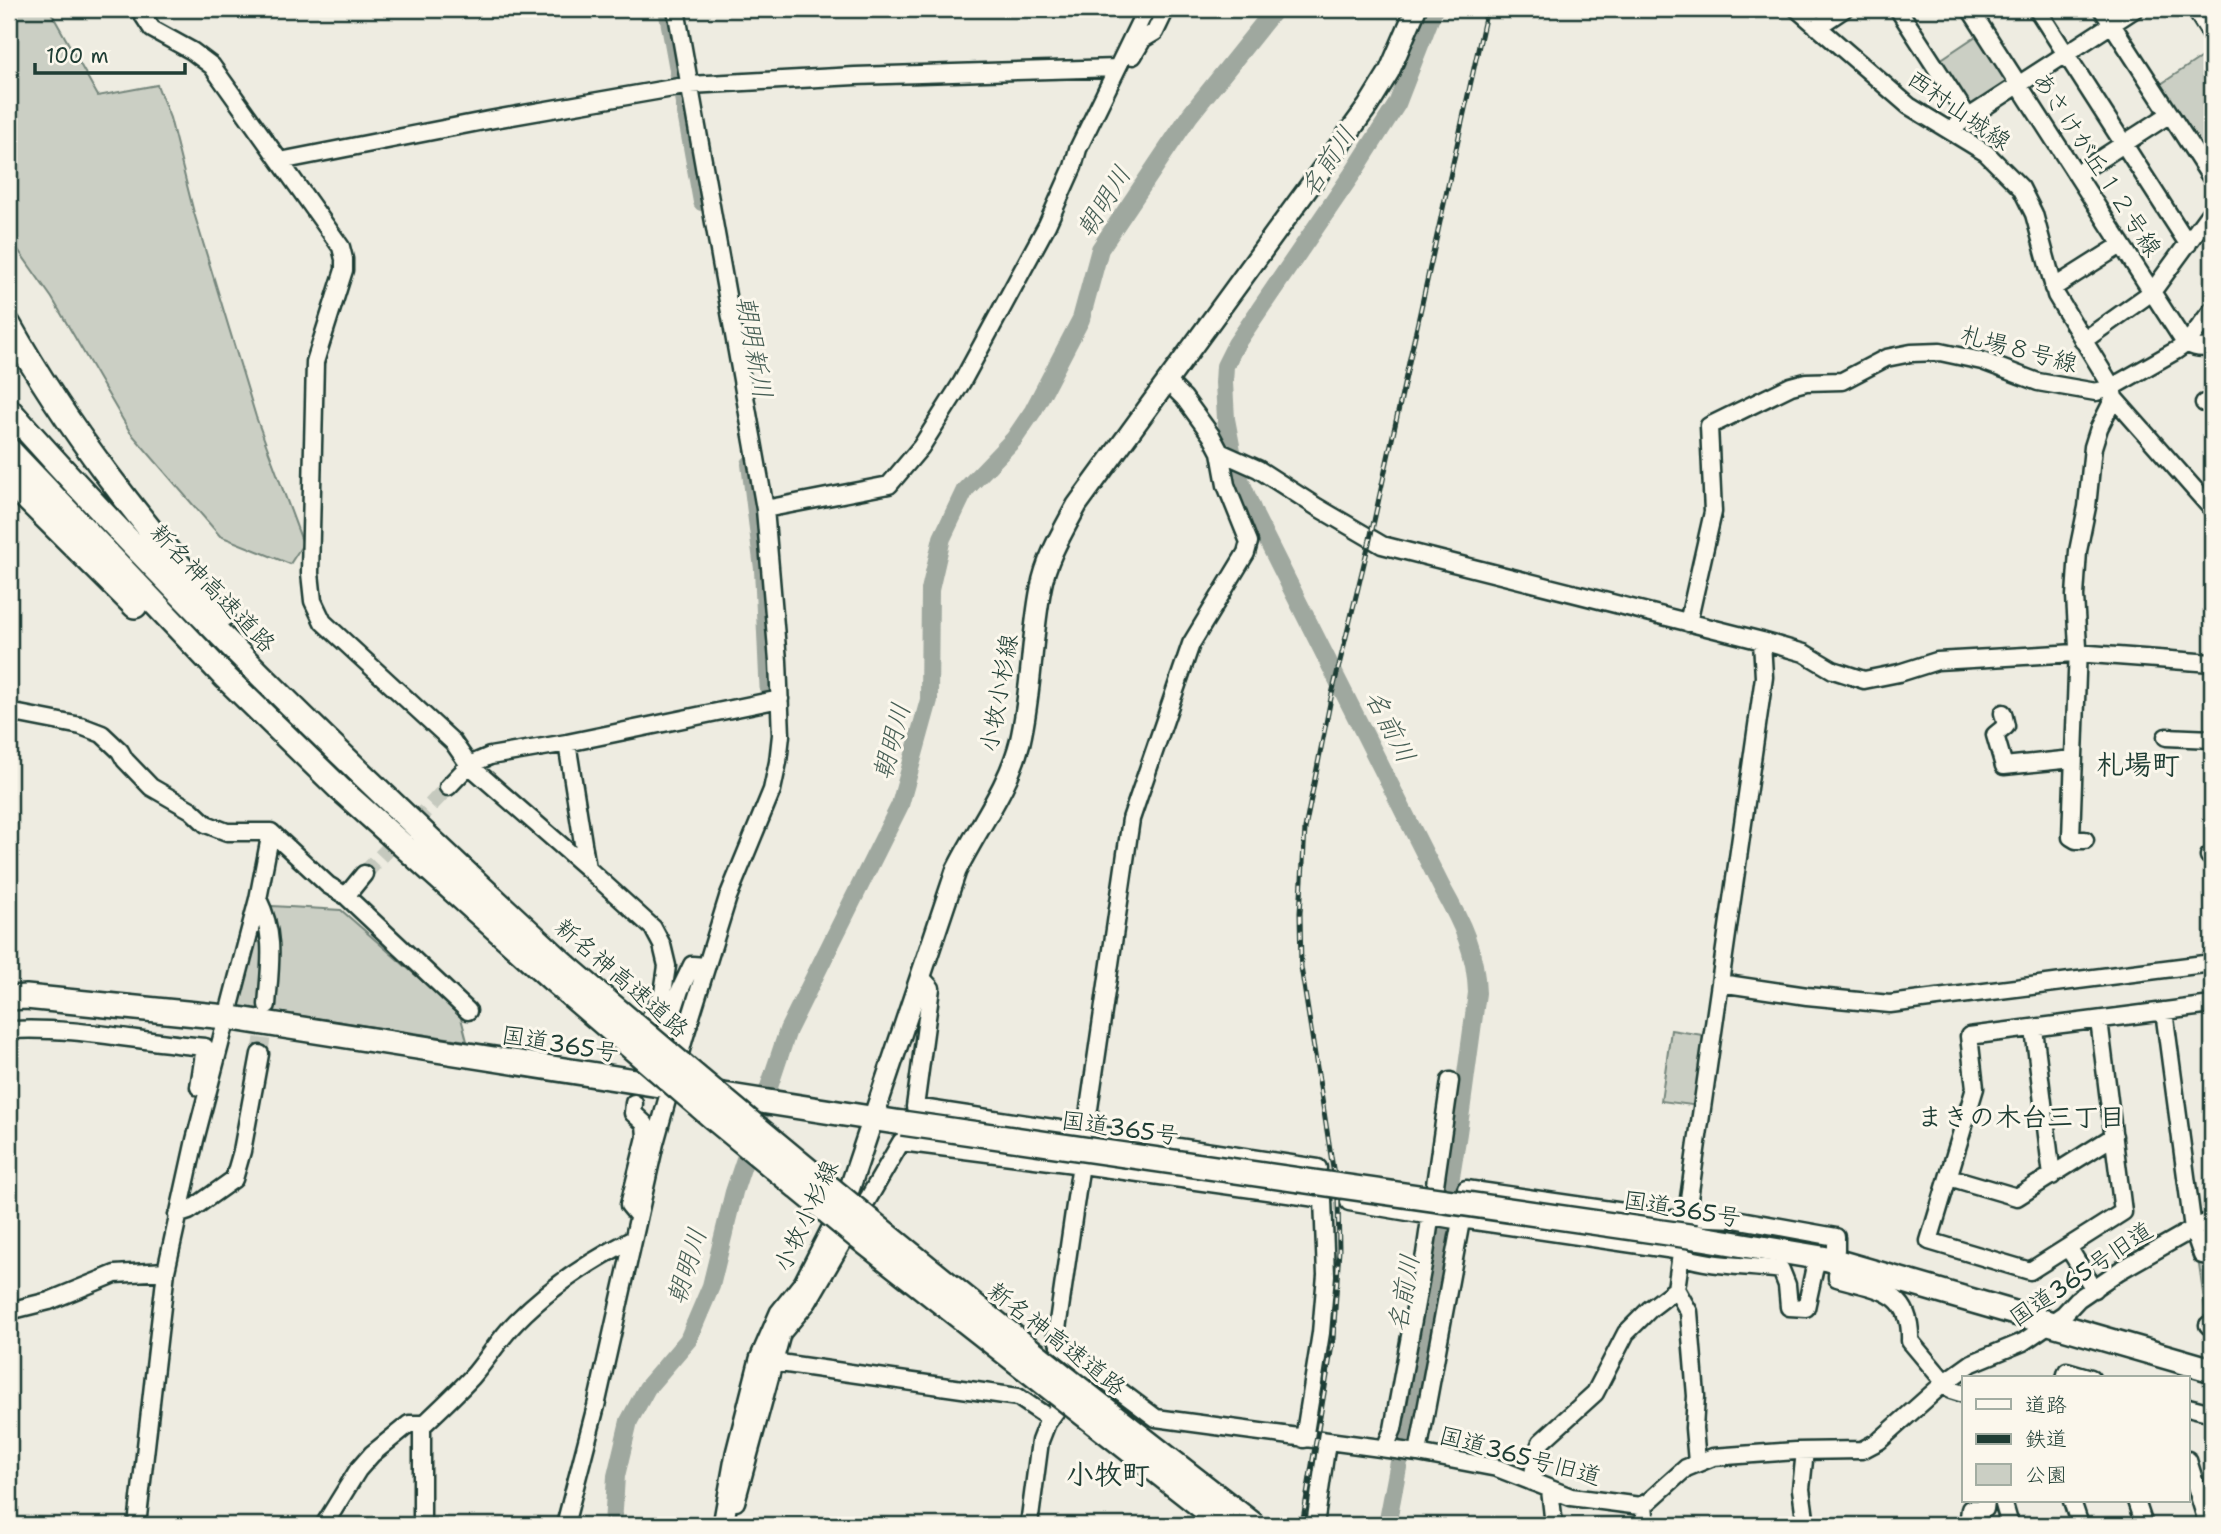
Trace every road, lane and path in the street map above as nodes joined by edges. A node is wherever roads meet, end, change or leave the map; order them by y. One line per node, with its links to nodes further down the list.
1 (139, 9): 25 (street)
2 (676, 9): 20 (street)
3 (1146, 9): 18 (street)
4 (1166, 9): 18 (street)
5 (1416, 9): 38 (main road, 小牧小杉線)
6 (1797, 9): 15 (street, 西村山城線)
7 (1898, 9): 22 (street)
8 (1970, 9): 19 (street, あさけが丘１２号線)
9 (2037, 9): 17 (street)
10 (2102, 9): 14 (street)
11 (2135, 9): 14 (street)
12 (2195, 9): 16 (street)
13 (1836, 11): 15 (street)
14 (2112, 24): 17 (street); 21 (street)
15 (1817, 27): 23 (street, 西村山城線)
16 (2212, 36)
17 (2066, 53): 19 (street); 24 (street)
18 (1113, 75): 20 (street); 44 (street)
19 (2019, 85): 22 (street); 26 (street, あさけが丘１２号線)
20 (684, 86): 25 (street); 44 (street)
21 (2170, 114): 24 (street); 27 (street)
22 (1968, 117): 23 (street)
23 (1949, 130): 31 (street, 西村山城線)
24 (2124, 144): 26 (street); 29 (street)
25 (280, 161): 57 (street)
26 (2077, 174): 30 (street, あさけが丘１２号線)
27 (2212, 179)
28 (2212, 210): 29 (street)
29 (2188, 244): 32 (street)
30 (2121, 245): 31 (street); 32 (street, あさけが丘１２号線)
31 (2053, 288): 35 (street, 西村山城線)
32 (2152, 292): 35 (street); 36 (street, あさけが丘１２号線)
33 (2212, 310): 36 (street)
34 (9, 325): 64 (highway)
35 (2083, 341): 39 (street, 西村山城線)
36 (2186, 343): 37 (street); 39 (street)
37 (2212, 347)
38 (1167, 381): 42 (street); 70 (main road, 小牧小杉線)
39 (2113, 392): 45 (street, 西村山城線); 46 (street, 札場８号線); 48 (street)
40 (9, 410): 64 (highway, 新名神高速道路)
41 (9, 450): 59 (highway, 新名神高速道路)
42 (1222, 453): 46 (street); 87 (street)
43 (9, 481): 59 (highway)
44 (765, 509): 50 (street)
45 (2212, 509)
46 (1688, 623): 47 (street)
47 (1762, 641): 48 (street); 71 (street)
48 (2076, 653): 49 (street); 56 (street)
49 (2212, 663)
50 (780, 699): 55 (street); 68 (street)
51 (9, 712): 60 (street)
52 (2003, 713): 56 (street)
53 (2166, 737): 54 (street)
54 (2212, 739)
55 (566, 743): 57 (street); 62 (street)
56 (2073, 759): 61 (street)
57 (469, 765): 58 (street); 62 (street)
58 (448, 787)
59 (338, 788): 69 (highway, 新名神高速道路)
60 (271, 832): 65 (street); 66 (street)
61 (2085, 840)
62 (587, 869): 68 (street)
63 (365, 874): 65 (street)
64 (466, 874): 69 (highway, 新名神高速道路)
65 (346, 896): 75 (street)
66 (258, 899): 73 (street); 77 (street)
67 (2212, 963): 71 (street)
68 (706, 966): 84 (street)
69 (559, 972): 143 (highway, 新名神高速道路, bridge); 144 (highway, 新名神高速道路, bridge)
70 (920, 976): 86 (main road, 小牧小杉線); 87 (street)
71 (1720, 983): 100 (street)
72 (9, 998): 77 (highway, 国道365号)
73 (267, 1005)
74 (2212, 1005): 76 (street)
75 (468, 1011)
76 (2164, 1011): 78 (street); 99 (street)
77 (226, 1017): 84 (highway, 国道365号); 94 (street)
78 (2099, 1020): 79 (street); 88 (street)
79 (2034, 1029): 91 (street); 92 (street)
80 (9, 1030): 83 (street)
81 (260, 1054): 94 (street)
82 (1450, 1081): 96 (street)
83 (199, 1087)
84 (682, 1090): 86 (highway, 国道365号, bridge); 95 (street)
85 (634, 1102): 95 (street)
86 (863, 1117): 100 (highway, 国道365号, bridge); 140 (main road, 小牧小杉線)
87 (1085, 1134): 89 (street); 90 (street)
88 (2114, 1136): 91 (street); 102 (street)
89 (1082, 1165): 111 (street); 112 (street, 国道365号旧道); 122 (street)
90 (1318, 1168)
91 (2052, 1176): 92 (street)
92 (1949, 1177): 102 (street)
93 (1349, 1202): 96 (street)
94 (177, 1215): 105 (street)
95 (638, 1216): 101 (street)
96 (1433, 1217): 97 (street); 124 (street)
97 (1459, 1220): 100 (street); 100 (street); 126 (street)
98 (2212, 1220): 99 (street, 国道365号旧道)
99 (2193, 1229): 104 (street); 108 (street, 国道365号旧道)
100 (1686, 1236): 103 (highway, 国道365号); 103 (street); 107 (street)
101 (633, 1239): 121 (street); 139 (street)
102 (2068, 1247): 108 (street)
103 (1827, 1254): 110 (highway, 国道365号)
104 (2212, 1256)
105 (166, 1271): 109 (street); 136 (street)
106 (1837, 1275): 116 (street)
107 (1676, 1289): 127 (street); 129 (street)
108 (2095, 1289): 110 (street, 国道365号旧道)
109 (9, 1311)
110 (2050, 1322): 113 (highway, 国道365号); 116 (street, 国道365号旧道)
111 (773, 1362): 120 (street); 141 (street)
112 (1088, 1367): 120 (street); 122 (street, 国道365号旧道)
113 (2212, 1370)
114 (2066, 1376): 115 (street)
115 (2084, 1376)
116 (1944, 1383): 117 (street); 125 (street, 国道365号旧道)
117 (1962, 1393)
118 (2190, 1408): 119 (street)
119 (2212, 1413)
120 (1049, 1418): 142 (street)
121 (424, 1424): 137 (street); 138 (street)
122 (1304, 1439): 123 (street, 国道365号旧道)
123 (1327, 1442): 124 (street, 国道365号旧道); 145 (street)
124 (1388, 1448): 126 (street, 国道365号旧道)
125 (1805, 1451): 127 (street, 国道365号旧道); 148 (street)
126 (1417, 1453): 129 (street, 国道365号旧道)
127 (1697, 1462): 135 (street, 国道365号旧道)
128 (2190, 1467): 153 (street)
129 (1532, 1482): 130 (street, 国道365号旧道)
130 (1550, 1490): 135 (street, 国道365号旧道); 146 (street)
131 (1986, 1502): 149 (street)
132 (2003, 1502): 150 (street)
133 (2072, 1502): 151 (street)
134 (2136, 1502): 152 (street)
135 (1644, 1505): 147 (street)
136 (137, 1525)
137 (324, 1525)
138 (422, 1525)
139 (565, 1525)
140 (723, 1525)
141 (732, 1525)
142 (1029, 1525)
143 (1225, 1525)
144 (1254, 1525)
145 (1315, 1525)
146 (1554, 1525)
147 (1646, 1525)
148 (1806, 1525)
149 (1968, 1525)
150 (2010, 1525)
151 (2080, 1525)
152 (2144, 1525)
153 (2208, 1525)

